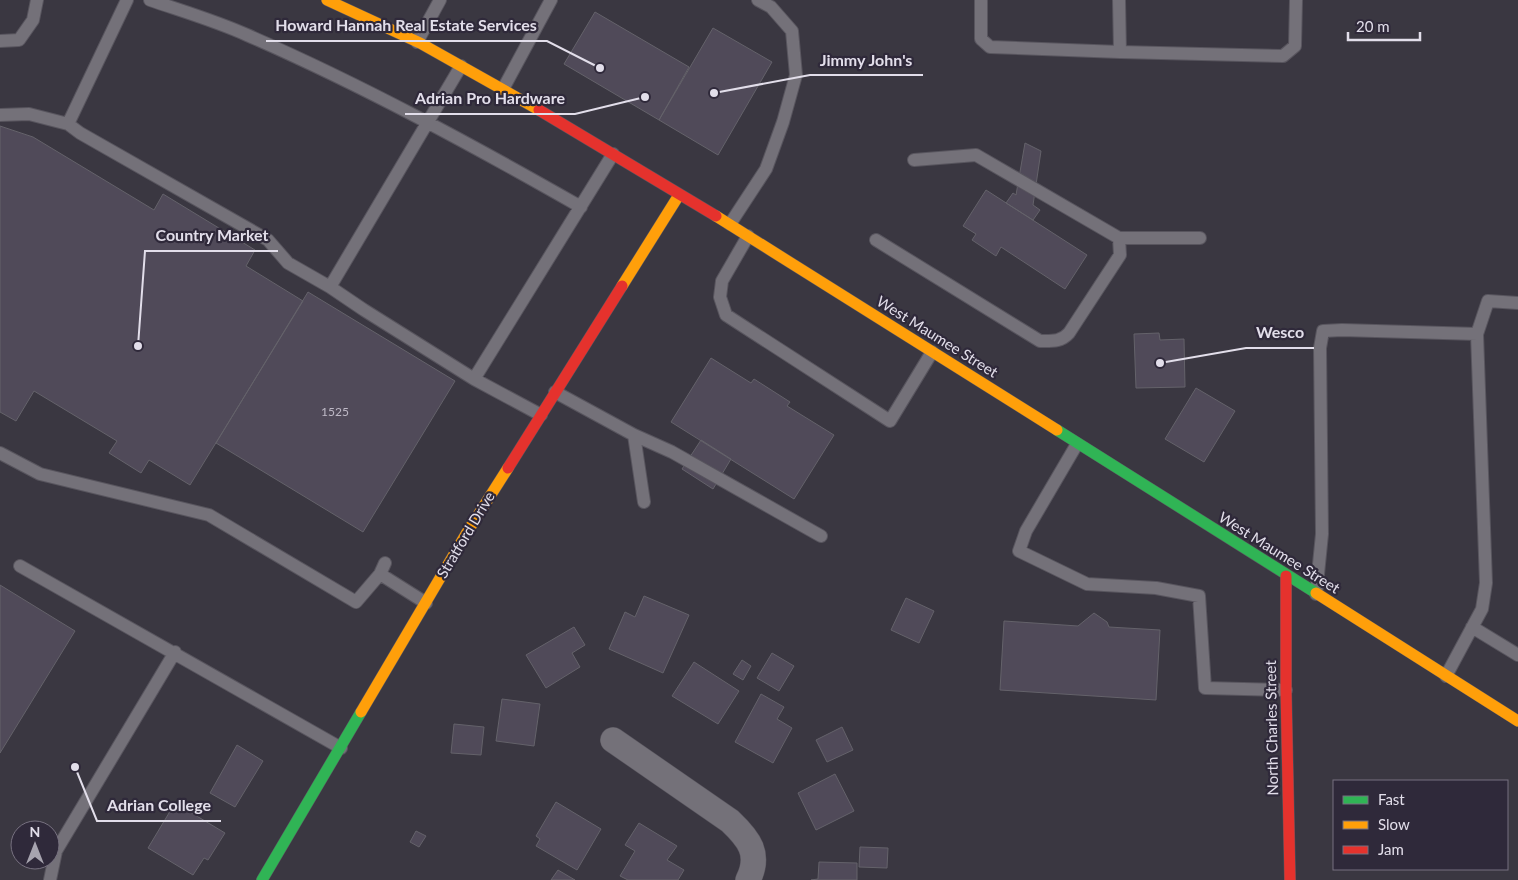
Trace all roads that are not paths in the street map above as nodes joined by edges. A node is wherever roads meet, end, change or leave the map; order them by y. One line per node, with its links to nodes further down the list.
1 (36, 0): 11 (lane)
2 (128, 0): 18 (lane)
3 (150, 0): 17 (lane)
4 (327, 0): 12 (main road, West Maumee Street)
5 (440, 0): 12 (lane)
6 (551, 0): 15 (lane)
7 (758, 0): 23 (lane)
8 (1120, 0): 13 (lane)
9 (1296, 0): 13 (lane)
10 (981, 2): 13 (lane)
11 (0, 42)
12 (418, 42): 14 (main road, West Maumee Street)
13 (1120, 52)
14 (461, 66): 15 (main road, West Maumee Street); 17 (lane)
15 (503, 89): 19 (main road, West Maumee Street)
16 (0, 115): 18 (lane)
17 (428, 122): 22 (lane); 28 (lane)
18 (68, 124): 28 (lane)
19 (613, 154): 21 (main road, West Maumee Street); 22 (lane)
20 (914, 160): 25 (lane)
21 (679, 195): 23 (main road, West Maumee Street); 33 (main road, Stratford Drive)
22 (581, 207): 32 (lane)
23 (730, 224): 24 (main road, West Maumee Street)
24 (748, 236): 31 (main road, West Maumee Street); 31 (lane)
25 (1119, 238): 26 (lane); 27 (lane)
26 (1200, 238)
27 (876, 240)
28 (330, 287): 32 (lane)
29 (1518, 302): 30 (lane)
30 (1477, 334): 42 (lane); 44 (lane)
31 (932, 352): 36 (main road, West Maumee Street)
32 (474, 379): 34 (lane)
33 (555, 392): 34 (main road, Stratford Drive); 35 (lane)
34 (541, 415): 43 (main road, Stratford Drive)
35 (634, 435): 38 (lane); 39 (lane)
36 (1077, 444): 41 (main road, West Maumee Street); 48 (lane)
37 (0, 453): 43 (lane)
38 (644, 502)
39 (821, 536)
40 (20, 566): 45 (lane)
41 (1286, 576): 42 (main road, West Maumee Street); 48 (main road, North Charles Street)
42 (1316, 594): 47 (main road, West Maumee Street)
43 (426, 602): 51 (main road, Stratford Drive)
44 (1472, 627): 46 (lane); 47 (lane)
45 (175, 652): 51 (lane); 52 (lane)
46 (1518, 655)
47 (1446, 676): 49 (main road, West Maumee Street)
48 (1286, 690): 55 (main road, North Charles Street)
49 (1518, 721)
50 (613, 740): 54 (street)
51 (341, 748): 53 (main road, Stratford Drive)
52 (50, 880)
53 (262, 880)
54 (748, 880)
55 (1290, 880)

